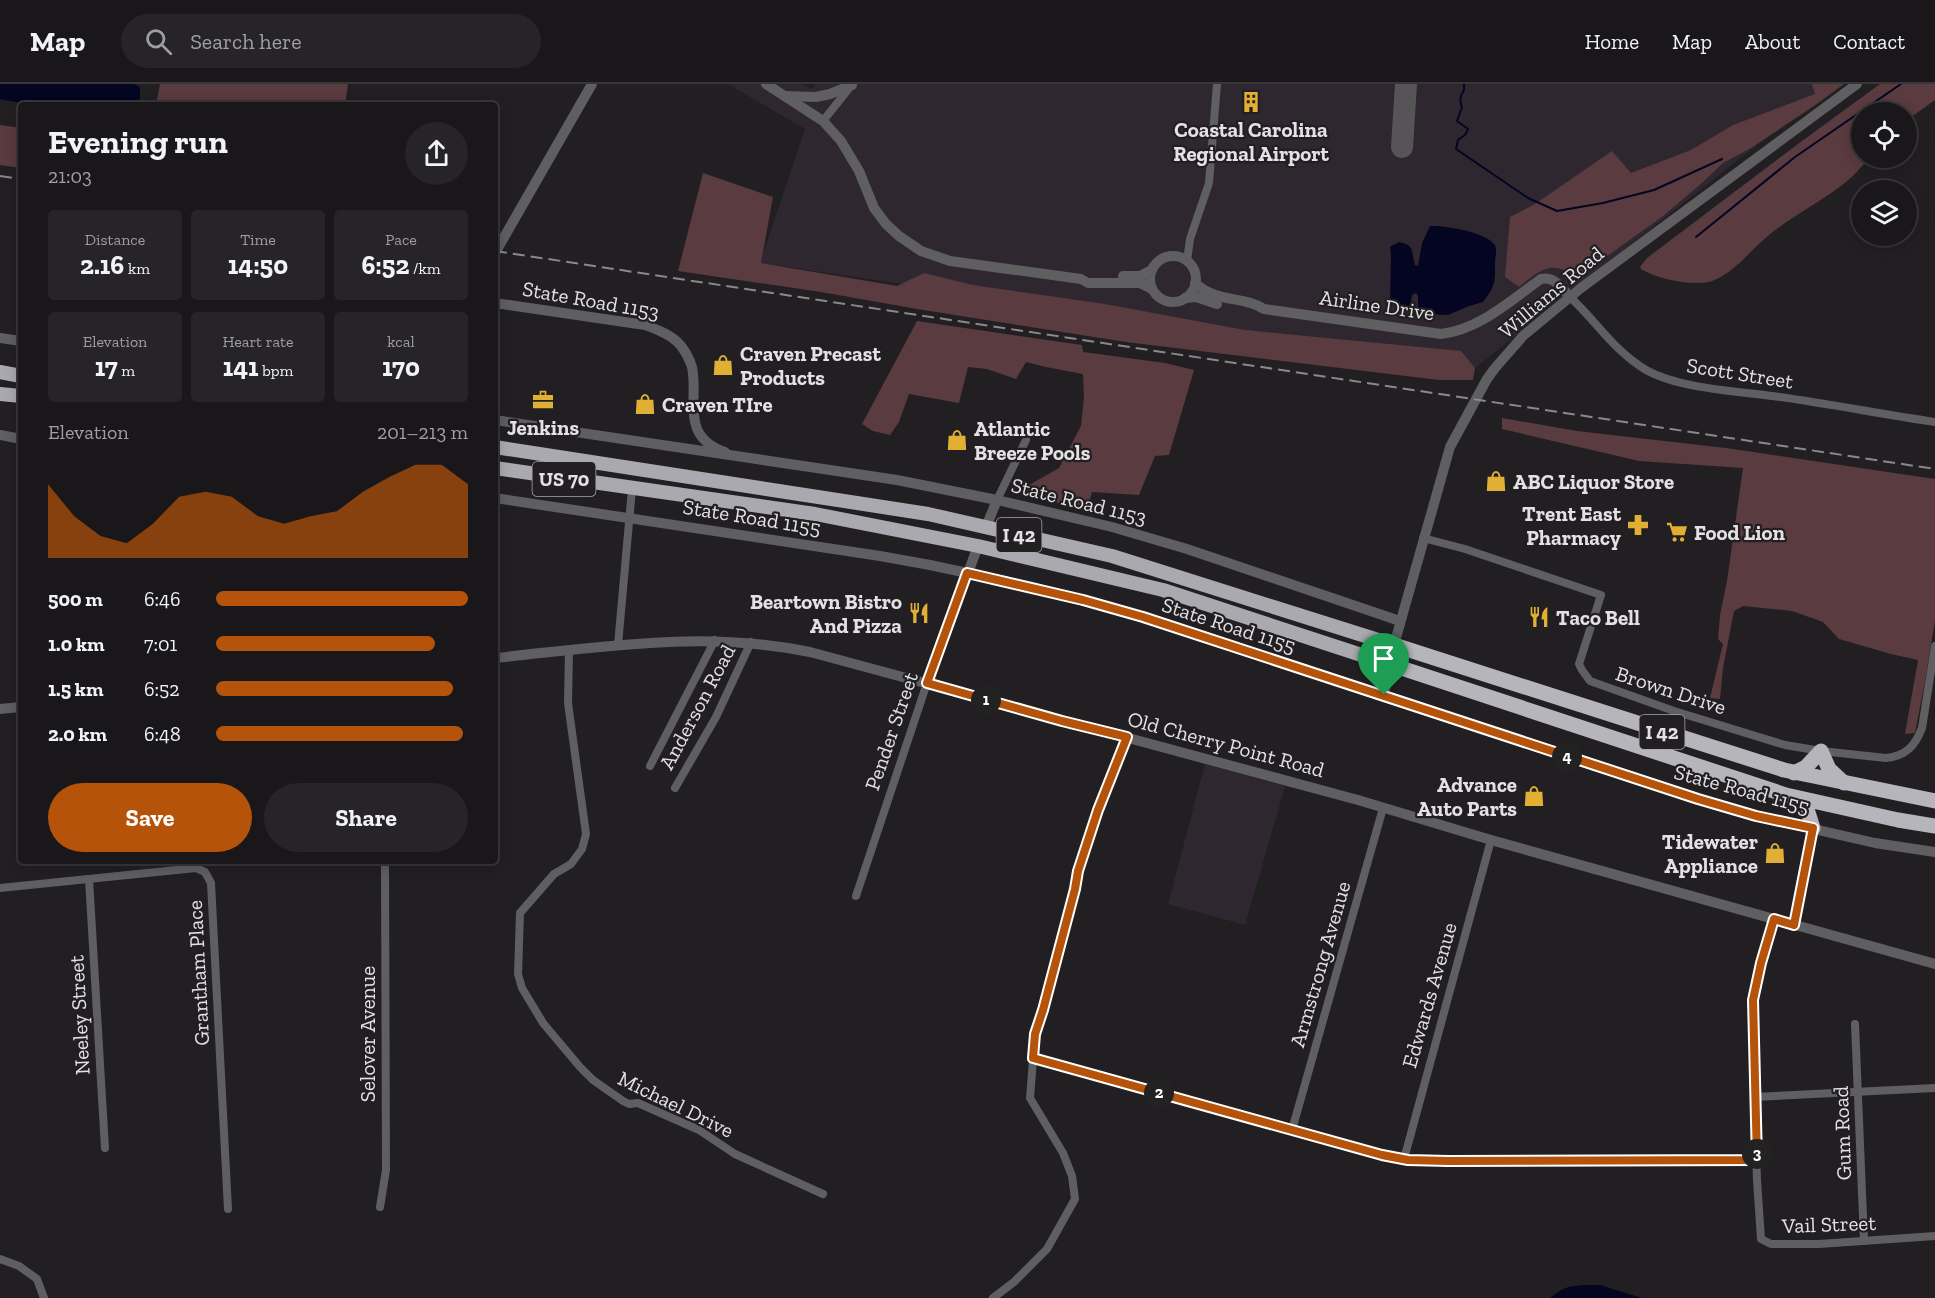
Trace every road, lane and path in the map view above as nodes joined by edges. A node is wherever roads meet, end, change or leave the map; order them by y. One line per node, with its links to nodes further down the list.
1 (592, 84): 8 (street)
2 (766, 84): 6 (street)
3 (852, 84): 6 (street); 7 (street)
4 (1217, 84): 9 (street)
5 (1857, 84): 14 (street, Williams Road)
6 (785, 96): 7 (street)
7 (823, 121): 11 (street)
8 (498, 248)
9 (1187, 261): 10 (street); 12 (street)
10 (1152, 270): 11 (street); 13 (street)
11 (1081, 279): 13 (street)
12 (1195, 283): 15 (street); 17 (street)
13 (1152, 289): 15 (street)
14 (1570, 297): 17 (street, Airline Drive); 25 (street, Scott Street); 37 (street, Williams Road)
15 (1185, 298): 17 (street)
16 (498, 303): 30 (street, State Road 1153)
17 (1264, 309)
18 (0, 338): 19 (street)
19 (18, 341)
20 (0, 372): 21 (highway)
21 (18, 375)
22 (0, 394): 23 (highway)
23 (18, 396)
24 (498, 420): 30 (street, State Road 1153)
25 (1935, 422)
26 (0, 435): 27 (street)
27 (18, 438)
28 (1026, 440): 34 (street)
29 (498, 447): 36 (highway, I 42)
30 (739, 457): 34 (street, State Road 1153)
31 (498, 468): 32 (highway, US 70)
32 (632, 489): 35 (street); 38 (highway, US 70)
33 (498, 498): 35 (street, State Road 1155)
34 (997, 500): 36 (street); 40 (street, State Road 1153)
35 (630, 518): 39 (street, State Road 1155); 43 (street)
36 (986, 527): 44 (highway, I 42)
37 (1424, 538): 40 (street, Williams Road); 54 (street, Brown Drive)
38 (978, 546): 39 (street, Pender Street); 48 (highway, US 70)
39 (967, 573): 49 (street, Pender Street); 50 (street, State Road 1155)
40 (1400, 621): 44 (street, Williams Road)
41 (715, 640): 42 (street, Old Cherry Point Road); 43 (street, Old Cherry Point Road); 55 (street)
42 (751, 642): 49 (street, Old Cherry Point Road); 58 (street, Anderson Road)
43 (618, 645): 46 (street, Old Cherry Point Road)
44 (1394, 645): 48 (street, Williams Road); 56 (highway, I 42)
45 (1935, 646): 54 (street, Brown Drive)
46 (569, 650): 47 (street, Old Cherry Point Road); 83 (street, Michael Drive)
47 (498, 658)
48 (1389, 664): 50 (street, Williams Road); 59 (highway, US 70)
49 (927, 683): 53 (street, Old Cherry Point Road); 70 (street, Pender Street)
50 (1384, 695): 64 (street, State Road 1155)
51 (18, 707): 52 (street)
52 (0, 709)
53 (1127, 737): 62 (street, Old Cherry Point Road); 75 (street)
54 (1821, 751): 56 (highway); 57 (highway)
55 (650, 766)
56 (1794, 772): 57 (highway, I 42)
57 (1844, 783): 60 (highway, I 42)
58 (675, 788)
59 (1786, 795): 61 (highway, US 70); 64 (highway)
60 (1935, 801)
61 (1843, 807): 63 (highway, US 70); 64 (highway)
62 (1383, 808): 65 (street, Old Cherry Point Road); 79 (street, Armstrong Avenue)
63 (1935, 826)
64 (1813, 828): 66 (street, State Road 1155); 72 (street)
65 (1491, 840): 71 (street, Old Cherry Point Road); 81 (street, Edwards Avenue)
66 (1935, 852)
67 (385, 864): 84 (street, Selover Avenue)
68 (89, 879): 69 (street, Grantham Place); 80 (street, Neeley Street); 85 (street, Grantham Place)
69 (0, 888)
70 (855, 896)
71 (1774, 919): 72 (street, Old Cherry Point Road); 78 (street, Vail Street)
72 (1794, 925): 73 (street, Old Cherry Point Road)
73 (1935, 964)
74 (1855, 1024): 77 (street, Gum Road)
75 (1033, 1058): 79 (street); 90 (street)
76 (1935, 1088): 77 (street)
77 (1859, 1092): 78 (street); 87 (street, Gum Road)
78 (1755, 1097): 82 (street, Vail Street)
79 (1292, 1130): 81 (street)
80 (105, 1148)
81 (1404, 1159): 82 (street)
82 (1757, 1160): 87 (street, Vail Street)
83 (823, 1194)
84 (380, 1207)
85 (228, 1209)
86 (1935, 1236): 87 (street, Vail Street)
87 (1864, 1240)
88 (0, 1259): 89 (street)
89 (44, 1298)
90 (993, 1298)

